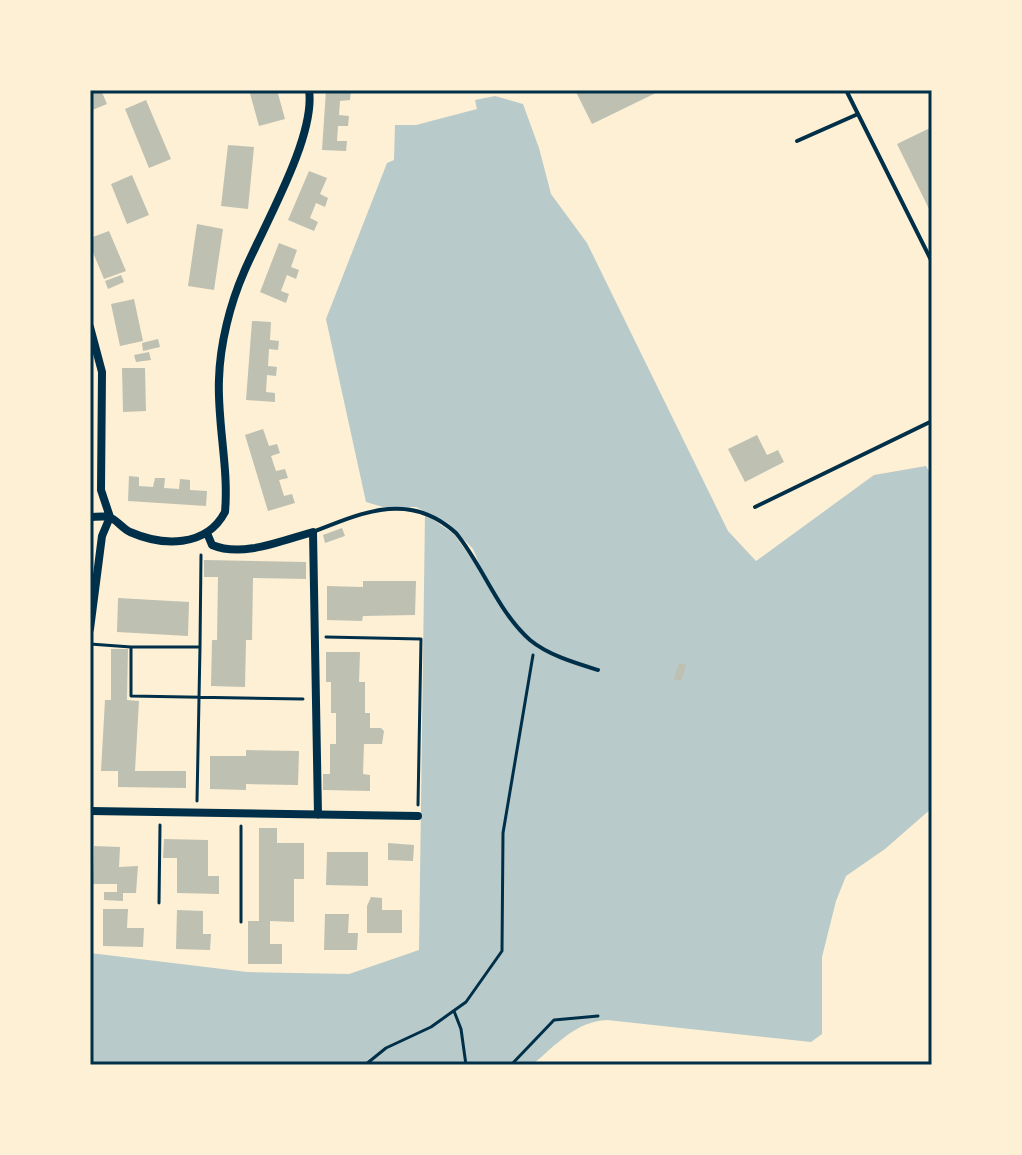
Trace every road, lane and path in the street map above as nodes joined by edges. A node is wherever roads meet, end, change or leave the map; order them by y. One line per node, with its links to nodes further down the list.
1 (309, 90): 12 (street)
2 (846, 90): 3 (lane)
3 (858, 114): 4 (lane); 5 (lane)
4 (797, 141)
5 (932, 262)
6 (90, 327): 10 (street)
7 (932, 421): 8 (lane)
8 (755, 507)
9 (90, 517): 10 (street)
10 (110, 517): 13 (street); 14 (street)
11 (313, 532): 12 (street); 15 (street); 16 (lane)
12 (207, 533): 13 (street)
13 (195, 538): 19 (path)
14 (90, 629)
15 (314, 637): 22 (street); 28 (path)
16 (535, 643): 20 (lane); 31 (path)
17 (90, 644): 18 (path)
18 (131, 647): 19 (path); 21 (path)
19 (200, 647): 21 (path)
20 (598, 670)
21 (199, 697): 22 (path); 25 (path)
22 (315, 700): 27 (street)
23 (90, 811): 24 (street)
24 (160, 813): 25 (street); 29 (path)
25 (196, 813): 26 (street)
26 (241, 814): 27 (street); 30 (path)
27 (318, 815): 28 (street)
28 (418, 816)
29 (159, 903)
30 (241, 922)
31 (454, 1011): 33 (path); 34 (path)
32 (598, 1016): 35 (path)
33 (365, 1065)
34 (466, 1065)
35 (511, 1065)

